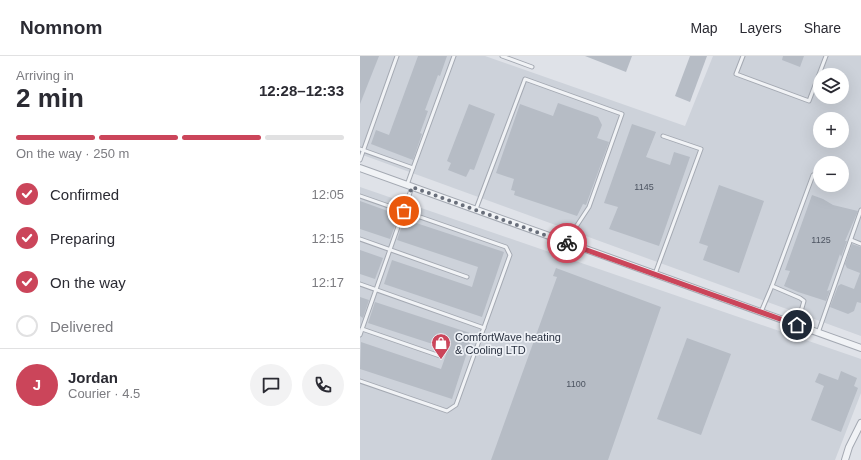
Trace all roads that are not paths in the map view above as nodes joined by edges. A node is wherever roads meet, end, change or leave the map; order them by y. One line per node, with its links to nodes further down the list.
1 (397, 56): 8 (lane)
2 (454, 56): 11 (lane)
3 (502, 56): 6 (lane)
4 (743, 56): 5 (lane)
5 (826, 56)
6 (532, 67)
7 (663, 136): 23 (lane)
8 (362, 149): 9 (lane); 11 (lane)
9 (360, 160)
10 (360, 168): 13 (street)
11 (413, 168): 13 (lane)
12 (813, 175): 26 (lane)
13 (410, 186): 15 (street); 17 (lane)
14 (360, 196): 17 (lane)
15 (476, 209): 20 (street); 20 (lane)
16 (861, 210): 19 (lane)
17 (404, 211): 22 (lane); 30 (lane)
18 (360, 239): 22 (lane)
19 (851, 240): 21 (lane); 32 (lane)
20 (566, 243): 23 (street)
21 (861, 244)
22 (390, 250): 24 (lane); 27 (lane)
23 (655, 274): 28 (street)
24 (467, 277)
25 (360, 284): 27 (lane)
26 (772, 286): 28 (lane); 29 (lane)
27 (376, 289): 30 (lane); 31 (lane)
28 (761, 312): 29 (street)
29 (797, 325): 32 (street)
30 (484, 328): 36 (lane)
31 (361, 329): 33 (lane); 35 (lane)
32 (818, 333): 34 (street)
33 (360, 335)
34 (861, 348)
35 (440, 356)
36 (360, 381)
37 (861, 424): 38 (street)
38 (845, 460)

